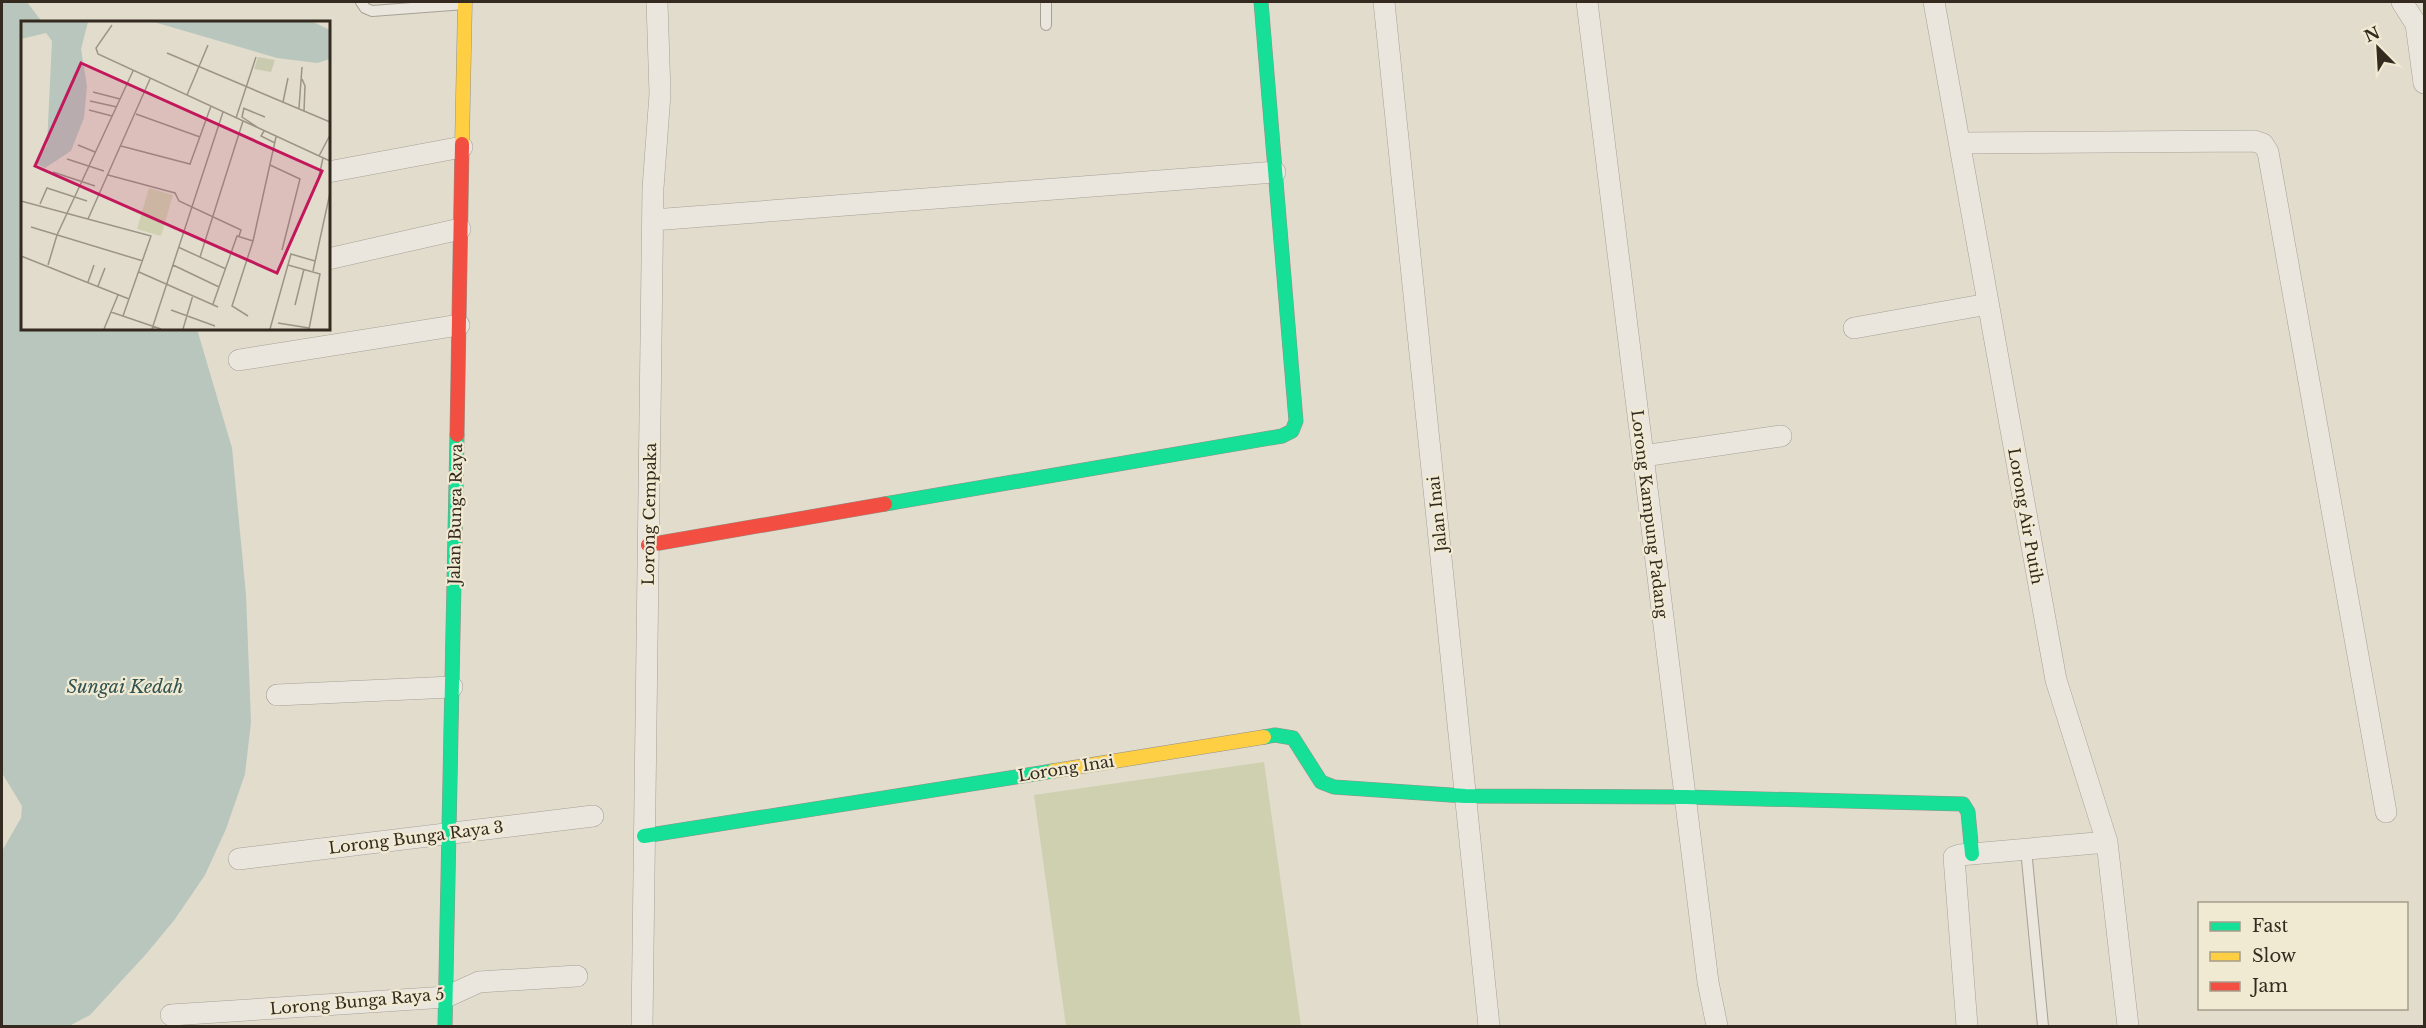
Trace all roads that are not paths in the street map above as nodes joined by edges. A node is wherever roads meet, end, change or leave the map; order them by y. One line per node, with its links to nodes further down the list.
1 (361, 2): 2 (lane)
2 (465, 2): 13 (street, Jalan Bunga Raya)
3 (657, 2): 16 (street, Lorong Cempaka)
4 (1046, 2): 10 (lane)
5 (1261, 2): 15 (street)
6 (1384, 2): 28 (street, Jalan Inai)
7 (1587, 2): 24 (street, Lorong Kampung Padang)
8 (1934, 2): 12 (street, Lorong Air Putih)
9 (2402, 2): 11 (street)
10 (1046, 25)
11 (2424, 83)
12 (1960, 143): 19 (street, Lorong Air Putih); 30 (street)
13 (462, 147): 14 (street); 17 (street, Jalan Bunga Raya)
14 (330, 172)
15 (1275, 172): 16 (street); 25 (street)
16 (653, 220): 25 (street, Lorong Cempaka)
17 (460, 229): 18 (street); 20 (street, Jalan Bunga Raya)
18 (330, 259)
19 (1988, 304): 21 (street); 34 (street, Lorong Air Putih)
20 (459, 325): 22 (street); 26 (street, Jalan Bunga Raya)
21 (1854, 328)
22 (239, 360)
23 (1781, 436): 24 (street)
24 (1643, 456): 29 (street, Lorong Kampung Padang)
25 (648, 545): 33 (street, Lorong Cempaka)
26 (452, 687): 27 (street); 32 (street, Jalan Bunga Raya)
27 (276, 695)
28 (1465, 796): 29 (street); 33 (street, Lorong Inai); 43 (street, Jalan Inai)
29 (1685, 797): 36 (street); 44 (street, Lorong Kampung Padang)
30 (2386, 812)
31 (593, 816): 32 (street, Lorong Bunga Raya 3)
32 (449, 833): 37 (street, Lorong Bunga Raya 3); 39 (street, Jalan Bunga Raya)
33 (644, 836): 42 (street, Lorong Cempaka)
34 (2107, 842): 35 (street); 47 (street, Lorong Air Putih)
35 (2026, 849): 36 (street); 46 (lane)
36 (1972, 854): 45 (street)
37 (239, 859)
38 (577, 976): 39 (street, Lorong Bunga Raya 5)
39 (446, 997): 40 (street, Lorong Bunga Raya 5); 41 (street, Jalan Bunga Raya)
40 (171, 1015)
41 (445, 1026)
42 (642, 1026)
43 (1489, 1026)
44 (1717, 1026)
45 (1967, 1026)
46 (2043, 1026)
47 (2128, 1026)

